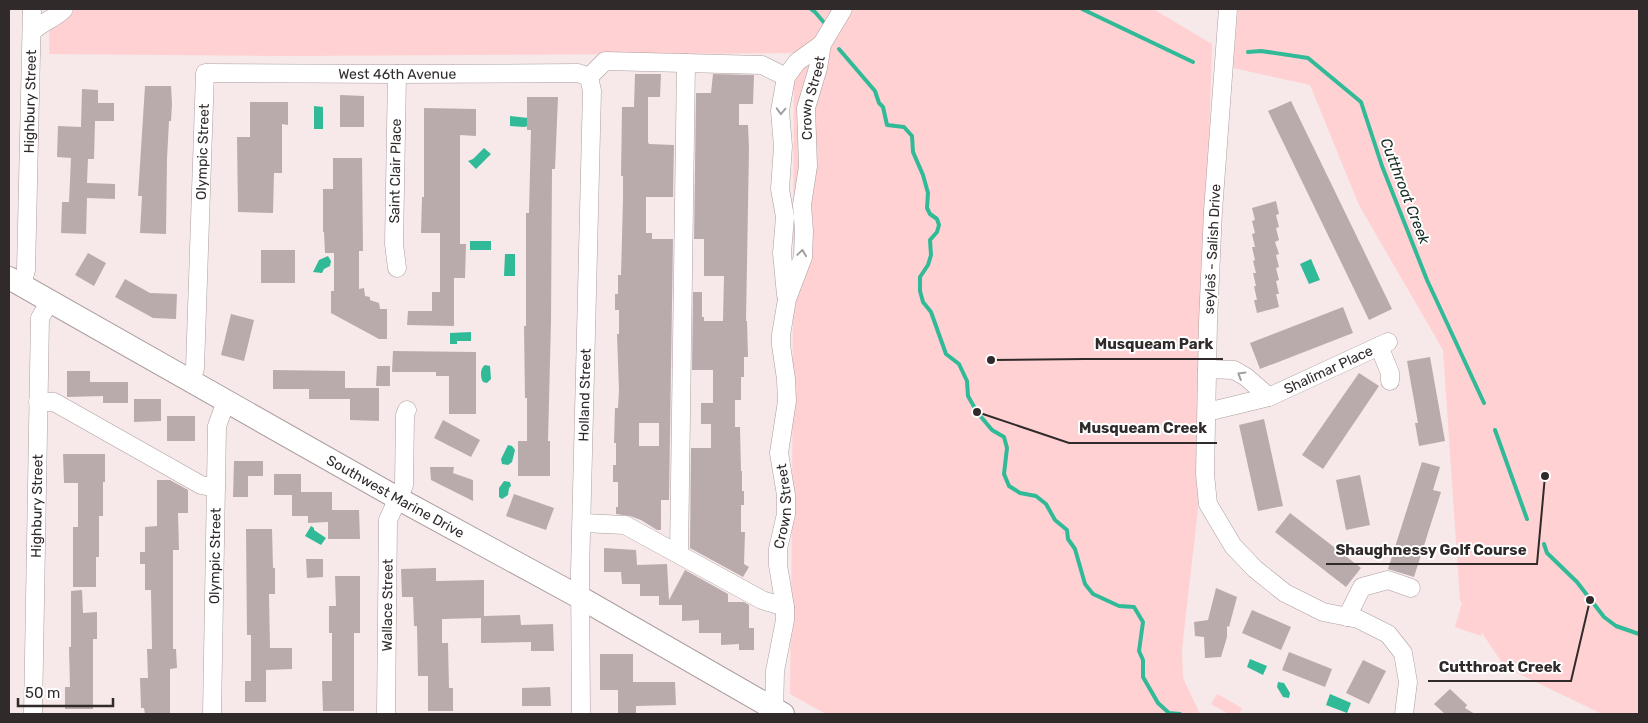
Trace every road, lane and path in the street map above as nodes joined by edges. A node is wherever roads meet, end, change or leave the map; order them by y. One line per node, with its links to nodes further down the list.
1 (32, 9): 5 (street, Highbury Street)
2 (64, 9): 5 (street)
3 (843, 9): 6 (street, Crown Street)
4 (1228, 9): 16 (street, seyləš - Salish Drive)
5 (32, 32): 13 (street, Highbury Street)
6 (822, 44): 11 (street, Crown Street); 14 (street, Crown Street, one-way to 6)
7 (686, 64): 10 (street); 11 (street); 27 (street)
8 (205, 73): 9 (street, West 46th Avenue); 17 (street, Olympic Street)
9 (397, 74): 10 (street, West 46th Avenue); 12 (street, Saint Clair Place)
10 (589, 77): 26 (street, Holland Street)
11 (786, 77): 14 (street, Crown Street, one-way to 14)
12 (397, 268)
13 (16, 282): 15 (main road, Southwest Marine Drive)
14 (787, 299): 30 (street, Crown Street)
15 (50, 301): 17 (main road, Southwest Marine Drive); 21 (street, Highbury Street)
16 (1207, 369): 19 (street, Shalimar Place, one-way to 16); 23 (street, seyləš - Salish Drive)
17 (192, 381): 20 (main road, Southwest Marine Drive)
18 (1390, 381): 19 (street, Shalimar Place)
19 (1269, 398): 23 (street, Shalimar Place)
20 (226, 401): 24 (street, Olympic Street); 25 (main road, Southwest Marine Drive)
21 (38, 402): 24 (street); 33 (street, Highbury Street)
22 (407, 410): 25 (street, Wallace Street)
23 (1206, 412): 31 (street, seyləš - Salish Drive)
24 (216, 488): 34 (street, Olympic Street)
25 (399, 499): 29 (main road, Southwest Marine Drive); 35 (street, Wallace Street)
26 (583, 523): 27 (street); 29 (street, Holland Street)
27 (679, 554): 30 (street)
28 (1411, 588): 31 (street)
29 (581, 598): 32 (main road, Southwest Marine Drive); 36 (street, Holland Street)
30 (785, 607): 32 (street, Crown Street)
31 (1348, 617): 37 (street, seyləš - Salish Drive)
32 (777, 713)
33 (33, 714)
34 (212, 714)
35 (386, 714)
36 (581, 714)
37 (1404, 714)

